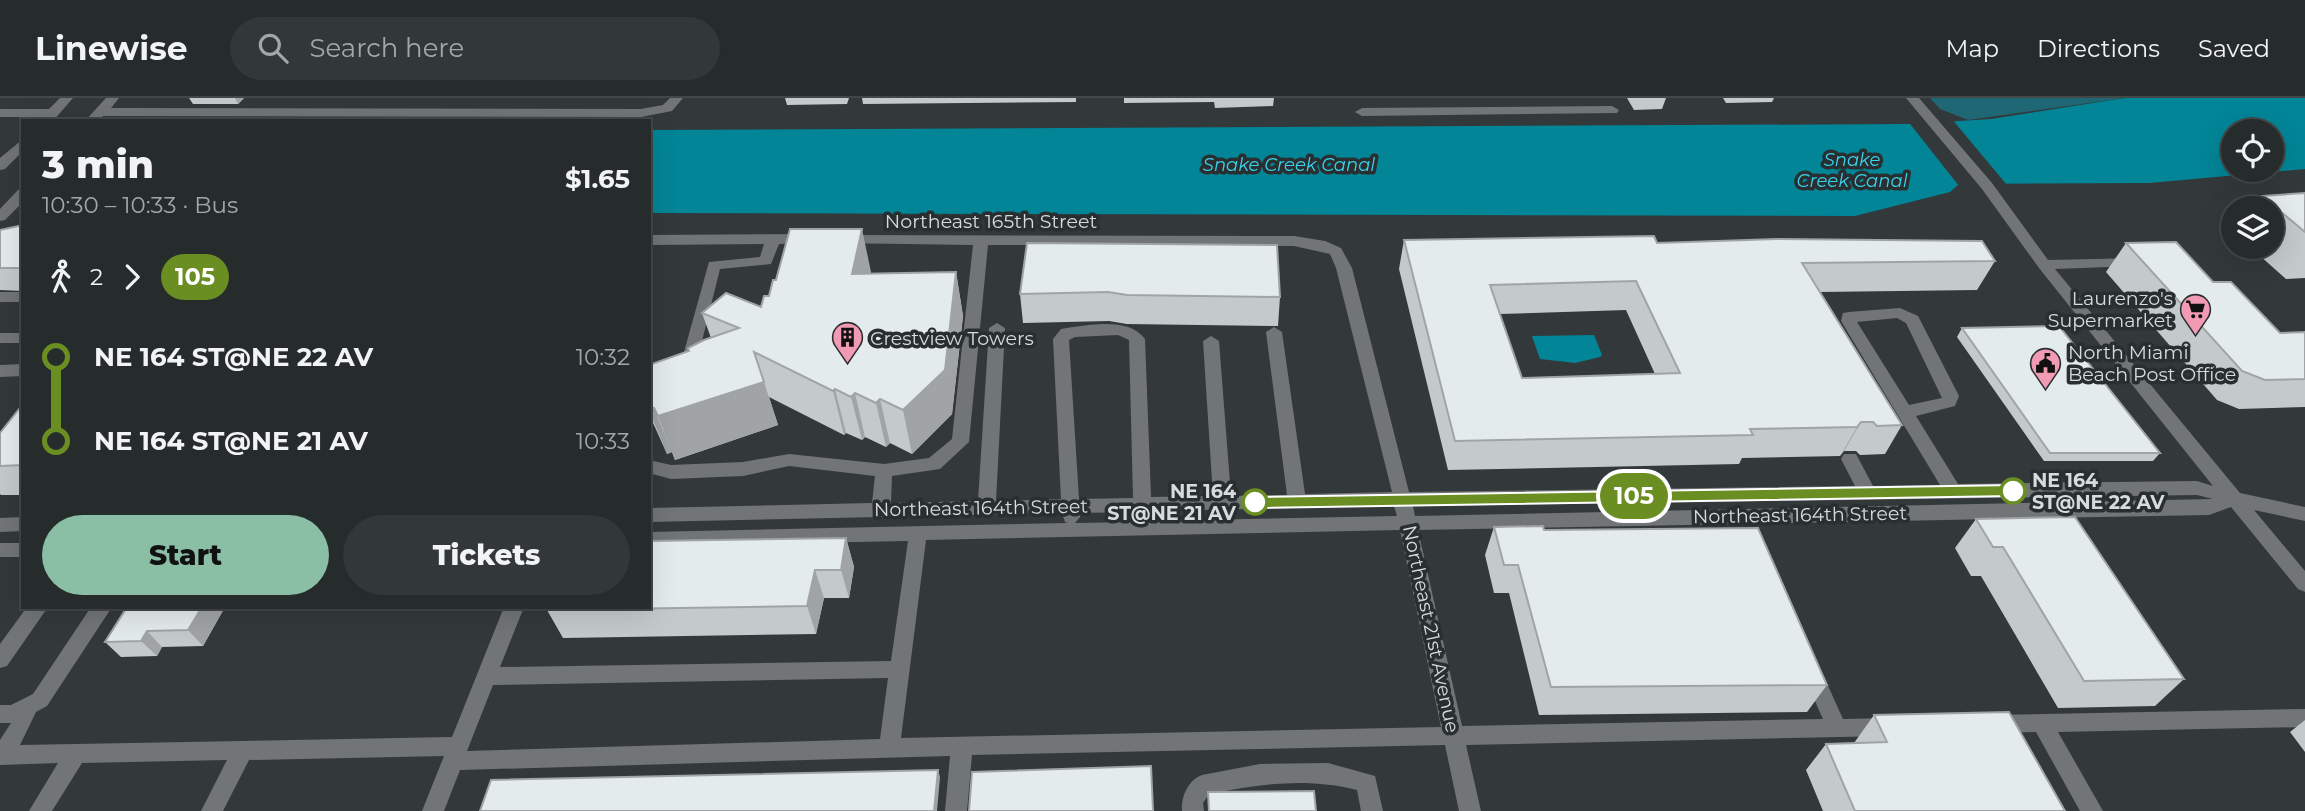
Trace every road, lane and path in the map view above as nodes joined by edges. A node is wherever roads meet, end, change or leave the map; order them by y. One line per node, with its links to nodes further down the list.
1 (67, 98): 13 (street)
2 (113, 98): 12 (street)
3 (269, 98): 9 (street)
4 (677, 98): 9 (street)
5 (1912, 98): 23 (street)
6 (1446, 104): 7 (street); 10 (street)
7 (1521, 104): 8 (street)
8 (1612, 110)
9 (257, 112): 12 (street)
10 (1362, 112)
11 (0, 113): 13 (street)
12 (96, 116)
13 (49, 117)
14 (21, 145): 15 (street)
15 (0, 166)
16 (21, 195): 17 (street)
17 (4, 213)
18 (773, 239): 19 (street, Northeast 165th Street); 20 (street, Northeast 165th Street); 33 (street)
19 (651, 240)
20 (981, 240): 21 (street, Northeast 165th Street); 37 (street)
21 (1331, 248): 40 (street, Northeast 21st Avenue)
22 (2147, 261): 23 (street)
23 (2044, 265): 41 (street)
24 (21, 297): 25 (street)
25 (0, 298)
26 (997, 328): 46 (street)
27 (1275, 332): 42 (street)
28 (0, 338): 29 (street)
29 (21, 338)
30 (1210, 341): 43 (street)
31 (21, 370): 32 (street)
32 (0, 371)
33 (651, 391)
34 (1906, 412): 34 (street); 39 (street)
35 (1850, 459): 38 (street)
36 (651, 467): 37 (street)
37 (884, 471): 47 (street)
38 (1867, 491): 39 (street, Northeast 164th Street); 40 (street, Northeast 164th Street)
39 (1953, 491): 41 (street, Northeast 164th Street)
40 (1402, 499): 42 (street, Northeast 164th Street); 51 (street, Northeast 21st Avenue)
41 (2235, 499): 48 (street, Northeast 164th Street); 50 (street, Northeast 164th Street); 61 (street)
42 (1297, 501): 43 (street, Northeast 164th Street)
43 (1223, 503): 44 (street, Northeast 164th Street)
44 (1144, 504): 45 (street, Northeast 164th Street); 45 (street); 54 (street)
45 (1069, 506): 46 (street, Northeast 164th Street); 55 (street)
46 (987, 508): 47 (street, Northeast 164th Street)
47 (881, 510): 49 (street, Northeast 164th Street)
48 (2305, 514)
49 (651, 515)
50 (1735, 516): 51 (street, Northeast 164th Street); 58 (street)
51 (1408, 522): 54 (street, Northeast 164th Street); 76 (street, Northeast 21st Avenue)
52 (21, 524): 53 (street)
53 (0, 525)
54 (1141, 528): 55 (street, Northeast 164th Street)
55 (1074, 530): 56 (street, Northeast 164th Street)
56 (918, 534): 57 (street, Northeast 164th Street); 67 (street)
57 (651, 539)
58 (1745, 541)
59 (0, 550): 60 (street)
60 (21, 550)
61 (2305, 584)
62 (37, 609): 66 (street)
63 (101, 609): 69 (street)
64 (513, 609): 68 (street)
65 (1805, 656): 75 (street)
66 (0, 660)
67 (900, 669): 68 (street); 78 (street)
68 (486, 677): 81 (street)
69 (27, 709): 70 (street); 82 (street)
70 (0, 715)
71 (2305, 718): 72 (street)
72 (2042, 723): 73 (street); 90 (street)
73 (1976, 725)
74 (1911, 727): 75 (street)
75 (1837, 728): 76 (street)
76 (1454, 736): 77 (street); 89 (street, Northeast 21st Avenue)
77 (962, 746): 78 (street); 86 (street)
78 (889, 748): 81 (street)
79 (243, 750): 80 (street); 81 (street); 84 (street)
80 (76, 753): 82 (street); 83 (street)
81 (456, 753): 85 (street)
82 (1, 755)
83 (40, 811)
84 (212, 811)
85 (433, 811)
86 (956, 811)
87 (1192, 811): 88 (street)
88 (1372, 811)
89 (1470, 811)
90 (2092, 811)

